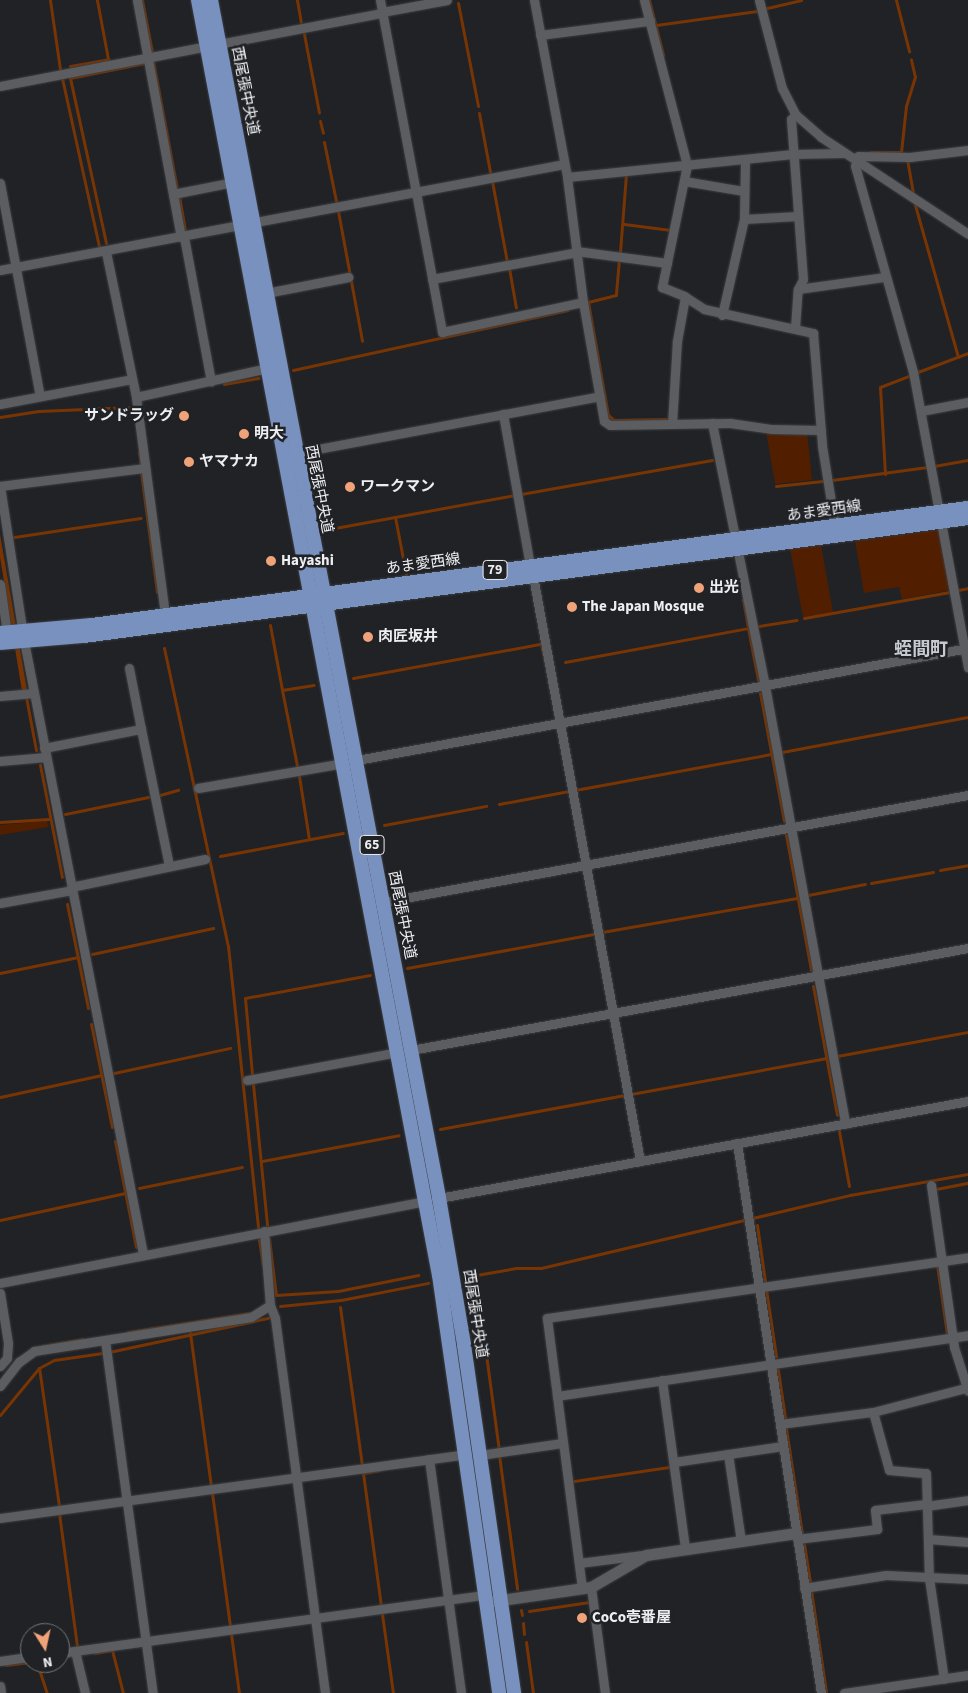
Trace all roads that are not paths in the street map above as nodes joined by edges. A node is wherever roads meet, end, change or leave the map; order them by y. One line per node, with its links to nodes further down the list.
1 (137, 0): 13 (street)
2 (198, 0): 12 (main road, 西尾張中央道 / 65)
3 (211, 0): 12 (main road, 西尾張中央道 / 65)
4 (380, 0): 9 (street)
5 (447, 0): 9 (street)
6 (534, 0): 11 (street)
7 (644, 0): 10 (street)
8 (759, 0): 15 (street)
9 (382, 12): 12 (street); 27 (street)
10 (650, 21): 11 (street); 22 (street)
11 (540, 34): 21 (street)
12 (213, 45): 13 (street); 25 (main road, 西尾張中央道 / 65); 32 (main road, 西尾張中央道 / 65)
13 (147, 58): 14 (street); 29 (street)
14 (0, 86)
15 (796, 115): 17 (street); 18 (street)
16 (968, 150): 20 (street)
17 (845, 153): 18 (street); 20 (street)
18 (793, 154): 19 (street); 30 (street)
19 (745, 160): 22 (street); 28 (street)
20 (856, 160): 33 (street); 41 (street)
21 (564, 164): 23 (street); 27 (street)
22 (687, 165): 23 (street); 24 (street)
23 (567, 177): 36 (street)
24 (684, 181): 28 (street); 37 (street)
25 (233, 182): 29 (street); 32 (main road, 西尾張中央道 / 65)
26 (0, 183): 38 (street)
27 (415, 191): 32 (street); 42 (street)
28 (744, 191): 31 (street)
29 (173, 194): 34 (street)
30 (798, 216): 31 (street); 43 (street)
31 (744, 219): 47 (street)
32 (247, 224): 34 (street); 44 (main road, 西尾張中央道 / 65); 49 (main road, 西尾張中央道 / 65)
33 (968, 234)
34 (182, 237): 35 (street); 51 (street)
35 (106, 252): 38 (street); 50 (street)
36 (576, 252): 37 (street); 42 (street); 46 (street)
37 (667, 263): 45 (street)
38 (16, 267): 39 (street); 52 (street)
39 (0, 270)
40 (348, 277): 44 (street)
41 (885, 277): 43 (street); 57 (street)
42 (432, 279): 46 (street)
43 (798, 289): 48 (street)
44 (266, 293): 62 (main road, 西尾張中央道 / 65)
45 (685, 297): 47 (street); 60 (street)
46 (583, 302): 53 (street)
47 (722, 315): 48 (street)
48 (795, 328): 61 (street)
49 (268, 368): 51 (street); 72 (main road, 西尾張中央道 / 65)
50 (132, 379): 52 (street); 54 (street)
51 (211, 381): 54 (street)
52 (40, 396): 56 (street)
53 (600, 396): 58 (street); 60 (street)
54 (136, 397): 63 (street)
55 (968, 402): 57 (street)
56 (0, 404)
57 (921, 411): 66 (street)
58 (503, 414): 62 (street); 70 (street)
59 (712, 423): 60 (street); 61 (street); 69 (street)
60 (672, 424)
61 (821, 430): 68 (street)
62 (296, 453): 72 (main road, 西尾張中央道 / 65)
63 (145, 468): 64 (street); 73 (street)
64 (0, 486): 74 (street)
65 (968, 508): 66 (main road, あま愛西線 / 79)
66 (940, 517): 67 (main road, あま愛西線 / 79); 68 (main road, あま愛西線 / 79); 69 (main road, あま愛西線 / 79); 75 (street)
67 (968, 518)
68 (835, 526): 69 (main road, あま愛西線 / 79)
69 (736, 544): 70 (main road, あま愛西線 / 79); 78 (street)
70 (532, 571): 72 (main road, あま愛西線 / 79); 81 (street)
71 (0, 584): 74 (street)
72 (319, 599): 73 (main road, あま愛西線 / 79); 74 (main road, あま愛西線 / 79); 85 (main road, 西尾張中央道 / 65)
73 (165, 615): 74 (main road, あま愛西線 / 79)
74 (10, 637): 79 (street)
75 (966, 648): 77 (street); 78 (street)
76 (128, 668): 82 (street)
77 (968, 668)
78 (765, 686): 81 (street); 88 (street)
79 (34, 693): 80 (street); 83 (street)
80 (0, 696)
81 (560, 723): 85 (street); 90 (street)
82 (141, 728): 83 (street); 91 (street)
83 (45, 753): 84 (street); 92 (street)
84 (0, 761)
85 (350, 762): 86 (street); 93 (main road, 西尾張中央道 / 65); 98 (main road, 西尾張中央道 / 65)
86 (198, 788)
87 (968, 795): 88 (street)
88 (790, 828): 90 (street); 96 (street)
89 (205, 859): 91 (street)
90 (586, 865): 93 (street); 97 (street)
91 (169, 866): 92 (street)
92 (72, 889): 94 (street); 107 (street)
93 (383, 902): 98 (main road, 西尾張中央道 / 65)
94 (0, 903)
95 (968, 948): 96 (street)
96 (817, 976): 97 (street); 101 (street)
97 (613, 1013): 98 (street); 103 (street)
98 (404, 1051): 99 (street); 105 (main road, 西尾張中央道 / 65)
99 (247, 1080)
100 (968, 1101): 101 (street)
101 (845, 1124): 102 (street)
102 (737, 1143): 103 (street); 111 (street)
103 (640, 1161): 105 (street)
104 (931, 1185): 109 (street)
105 (432, 1199): 106 (street); 128 (main road, 西尾張中央道 / 65)
106 (264, 1231): 107 (street); 113 (street)
107 (143, 1254): 110 (street)
108 (968, 1256): 109 (street)
109 (942, 1260): 111 (street); 115 (street)
110 (0, 1283)
111 (761, 1287): 118 (street); 123 (street)
112 (0, 1294): 117 (street)
113 (270, 1305): 116 (street); 132 (street)
114 (968, 1335): 115 (street)
115 (952, 1337): 118 (street); 122 (street)
116 (105, 1340): 121 (street); 133 (street)
117 (4, 1350): 119 (street)
118 (772, 1364): 120 (street); 125 (street)
119 (0, 1366)
120 (662, 1380): 123 (street); 131 (street)
121 (0, 1386)
122 (966, 1389): 124 (street)
123 (557, 1396): 126 (street)
124 (873, 1412): 125 (street); 135 (street)
125 (780, 1424): 127 (street)
126 (562, 1443): 128 (street); 143 (street)
127 (784, 1446): 129 (street); 137 (street)
128 (473, 1454): 130 (street); 148 (main road, 西尾張中央道 / 65); 149 (main road, 西尾張中央道 / 65)
129 (728, 1454): 131 (street); 139 (street)
130 (429, 1459): 132 (street); 150 (street)
131 (674, 1462): 141 (street)
132 (297, 1477): 133 (street); 151 (street)
133 (128, 1500): 136 (street); 152 (street)
134 (968, 1500): 135 (street)
135 (926, 1505): 137 (street); 138 (street)
136 (0, 1518)
137 (796, 1536): 139 (street); 147 (street)
138 (928, 1539): 140 (street); 144 (street)
139 (741, 1541): 141 (street)
140 (968, 1542)
141 (685, 1549): 142 (street)
142 (646, 1555): 143 (street); 146 (street)
143 (579, 1563): 146 (street)
144 (929, 1578): 145 (street); 147 (street); 158 (street)
145 (968, 1580)
146 (587, 1587): 149 (street); 167 (street)
147 (804, 1588): 168 (street)
148 (486, 1599): 149 (street); 150 (street); 165 (main road, 西尾張中央道 / 65)
149 (502, 1599): 166 (main road, 西尾張中央道 / 65)
150 (448, 1601): 151 (street); 164 (street)
151 (315, 1619): 152 (street); 163 (street)
152 (146, 1641): 153 (street); 162 (street)
153 (75, 1651): 154 (street); 161 (street)
154 (70, 1652)
155 (20, 1658): 156 (street)
156 (0, 1661)
157 (968, 1675): 158 (street)
158 (944, 1679): 169 (street)
159 (0, 1686): 160 (street)
160 (1, 1693)
161 (86, 1693)
162 (153, 1693)
163 (325, 1693)
164 (461, 1693)
165 (499, 1693)
166 (514, 1693)
167 (605, 1693)
168 (821, 1693)
169 (844, 1693)

